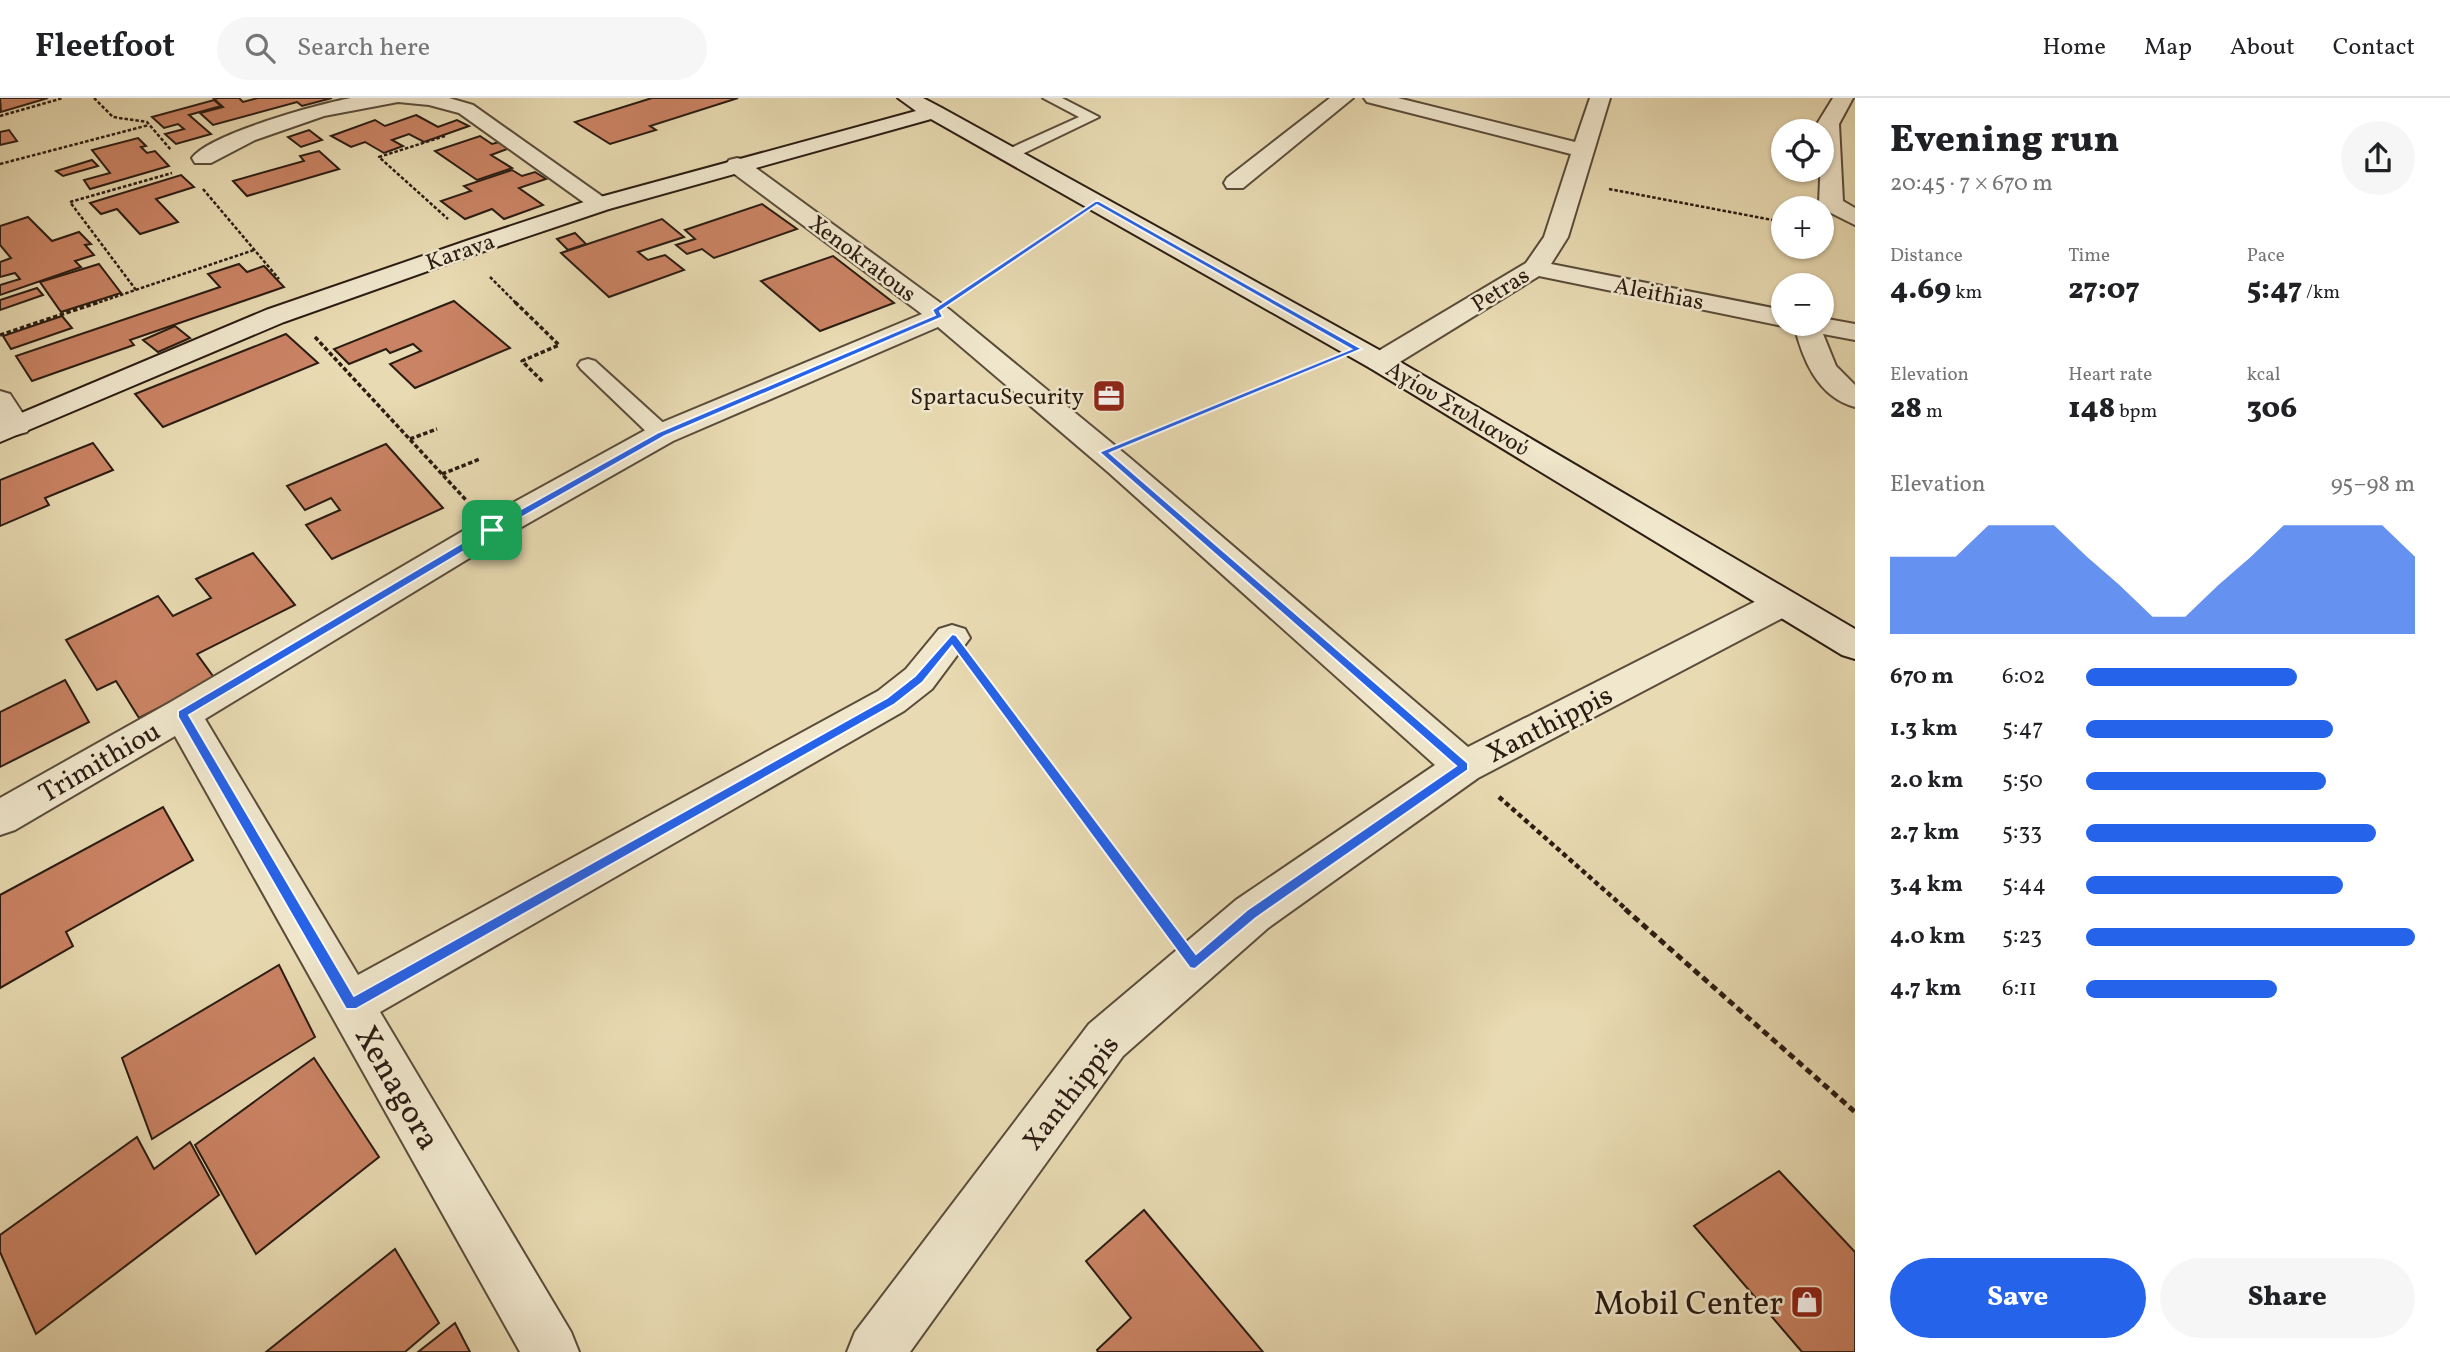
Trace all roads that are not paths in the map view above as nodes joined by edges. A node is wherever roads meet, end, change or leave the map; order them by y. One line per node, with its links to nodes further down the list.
1 (391, 98): 12 (street)
2 (405, 98): 15 (street)
3 (908, 98): 9 (street, Αγίου Στυλιανού)
4 (1050, 98): 11 (lane)
5 (1343, 98): 14 (street)
6 (1374, 98): 10 (street)
7 (1600, 98): 10 (street, Petras)
8 (1843, 98): 16 (street)
9 (935, 112): 11 (street, Αγίου Στυλιανού); 13 (street, Karava)
10 (1584, 151): 17 (street, Petras)
11 (1010, 154): 23 (street, Αγίου Στυλιανού)
12 (195, 163)
13 (737, 165): 15 (street, Karava); 18 (street, Xenokratous)
14 (1234, 183)
15 (601, 204): 27 (street, Karava)
16 (1855, 218)
17 (1535, 268): 19 (street, Aleithias); 23 (street, Petras)
18 (938, 314): 28 (street, Trimithiou); 33 (street, Xenokratous)
19 (1771, 316)
20 (1834, 328): 21 (street)
21 (1855, 332)
22 (1810, 336): 25 (street)
23 (1369, 355): 29 (street, Αγίου Στυλιανού)
24 (588, 365): 28 (lane)
25 (1855, 398)
26 (0, 400): 27 (street)
27 (8, 430)
28 (662, 434): 32 (street, Trimithiou)
29 (1782, 603): 31 (street, Αγίου Στυλιανού); 33 (street, Xanthippis)
30 (952, 638): 35 (street)
31 (1855, 646)
32 (182, 714): 34 (street, Trimithiou); 35 (street, Xenagora)
33 (1464, 766): 37 (street, Xanthippis)
34 (0, 818)
35 (351, 1004): 36 (street, Xenagora)
36 (551, 1352)
37 (874, 1352)

